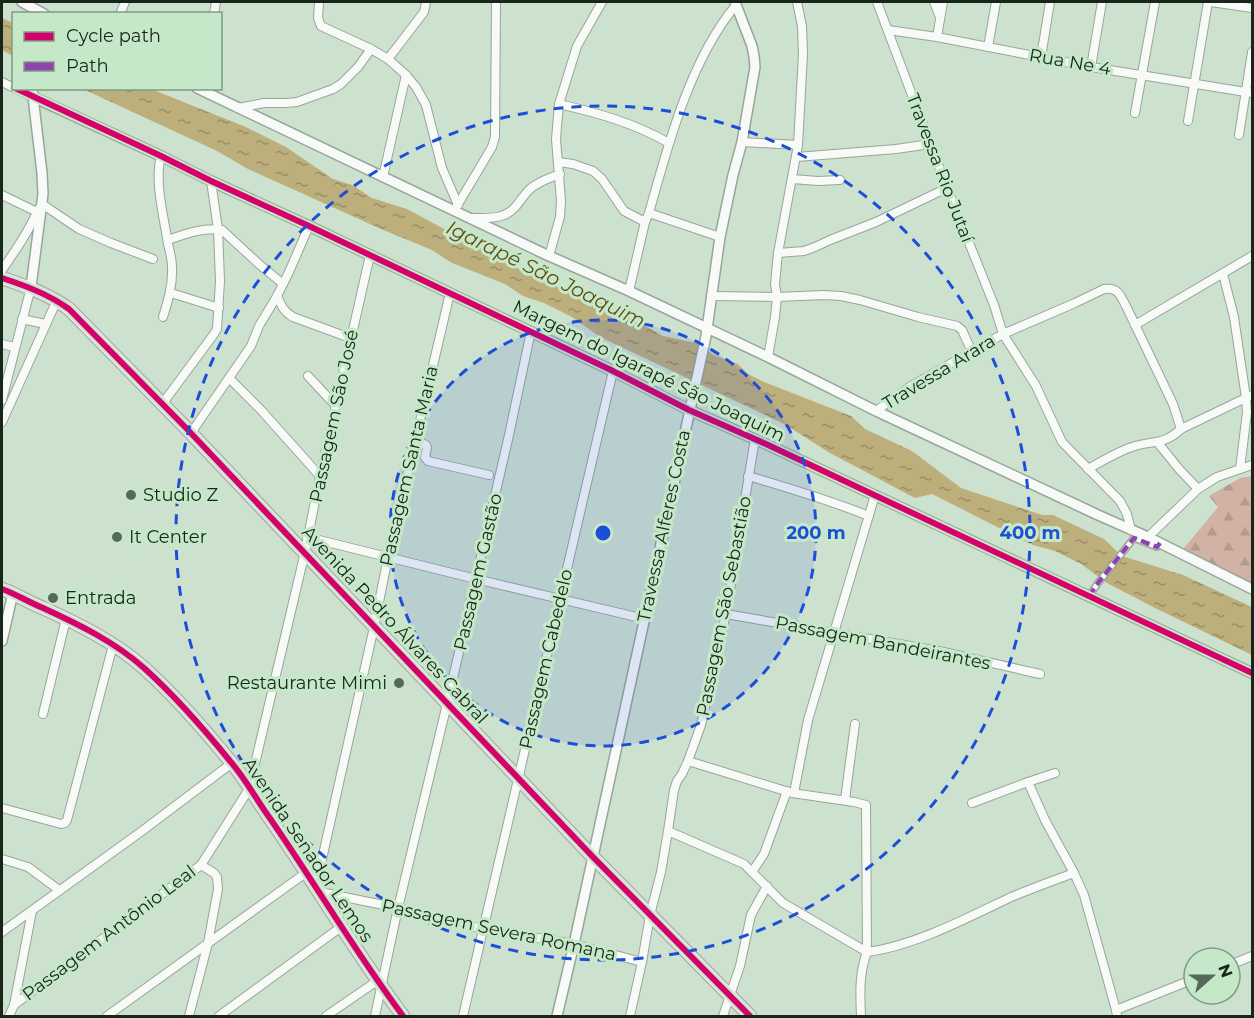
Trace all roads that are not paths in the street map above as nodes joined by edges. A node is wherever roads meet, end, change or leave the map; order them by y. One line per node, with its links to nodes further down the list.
1 (319, 2): 22 (street)
2 (426, 2): 25 (street)
3 (496, 2): 53 (street)
4 (602, 2): 33 (street)
5 (797, 2): 41 (street)
6 (877, 2): 19 (street, Travessa Rio Jutaí)
7 (934, 2): 18 (street)
8 (942, 2): 18 (street)
9 (996, 2): 21 (street)
10 (1050, 2): 24 (street)
11 (1102, 2): 26 (street)
12 (1155, 2): 28 (street)
13 (1210, 2): 16 (street); 29 (street)
14 (735, 3): 38 (street, Travessa Alferes Costa); 39 (street)
15 (23, 6): 17 (street)
16 (1252, 8)
17 (39, 12)
18 (940, 16): 20 (street)
19 (888, 30): 20 (street, Rua Ne 4); 40 (street, Travessa Rio Jutaí)
20 (937, 36): 21 (street, Rua Ne 4)
21 (988, 47): 24 (street, Rua Ne 4)
22 (371, 49): 25 (street); 34 (street)
23 (1252, 52): 32 (street)
24 (1041, 57): 26 (street, Rua Ne 4)
25 (388, 59): 27 (street)
26 (1091, 67): 28 (street, Rua Ne 4)
27 (406, 75): 46 (street); 53 (street)
28 (1142, 75): 29 (street, Rua Ne 4); 35 (street)
29 (1195, 83): 32 (street, Rua Ne 4); 36 (street)
30 (202, 90): 34 (street)
31 (32, 93): 42 (street, Margem do Igarapé São Joaquim); 52 (street)
32 (1249, 93): 37 (street)
33 (559, 104): 39 (street); 44 (street)
34 (237, 109): 46 (street)
35 (1135, 113)
36 (1188, 121)
37 (1239, 135)
38 (742, 142): 41 (street); 59 (street, Travessa Alferes Costa)
39 (669, 143): 54 (street)
40 (930, 144): 43 (street); 50 (street, Travessa Rio Jutaí)
41 (798, 145): 43 (street)
42 (161, 156): 49 (street, Margem do Igarapé São Joaquim); 60 (street)
43 (797, 157): 47 (street)
44 (558, 162): 45 (street); 56 (street)
45 (560, 174): 55 (street); 63 (street)
46 (382, 177): 53 (street)
47 (792, 179): 48 (street); 61 (street)
48 (840, 180)
49 (211, 181): 57 (street, Margem do Igarapé São Joaquim); 58 (street)
50 (947, 188): 61 (street); 85 (street, Travessa Rio Jutaí)
51 (2, 195): 52 (street)
52 (39, 208): 65 (street); 66 (street); 70 (street)
53 (456, 208): 55 (street)
54 (649, 213): 56 (street); 59 (street)
55 (471, 219): 63 (street)
56 (645, 222): 71 (street)
57 (309, 226): 62 (street, Margem do Igarapé São Joaquim); 69 (street)
58 (218, 229): 60 (street); 69 (street); 78 (street)
59 (720, 237): 75 (street, Travessa Alferes Costa)
60 (168, 240): 72 (street)
61 (778, 253): 76 (street)
62 (370, 255): 73 (street, Margem do Igarapé São Joaquim); 86 (street, Passagem São José)
63 (549, 256): 71 (street)
64 (1252, 256): 67 (street)
65 (153, 260)
66 (2, 270)
67 (1224, 274): 82 (street); 94 (street)
68 (2, 278): 70 (main road, Avenida Pedro Álvares Cabral)
69 (283, 284): 74 (street)
70 (31, 287): 77 (main road, Avenida Pedro Álvares Cabral); 80 (street)
71 (629, 291): 84 (street)
72 (171, 293): 78 (street); 79 (street)
73 (450, 293): 83 (street, Margem do Igarapé São Joaquim); 104 (street, Passagem Santa Maria)
74 (277, 296): 86 (street); 93 (street)
75 (711, 296): 76 (street); 84 (street, Travessa Alferes Costa)
76 (777, 297): 89 (street); 90 (street)
77 (57, 300): 81 (street); 96 (main road, Avenida Pedro Álvares Cabral)
78 (219, 308): 96 (street)
79 (163, 317)
80 (22, 319): 81 (street); 88 (street)
81 (45, 324): 100 (street)
82 (1135, 325): 85 (street, Travessa Arara); 101 (street)
83 (531, 331): 91 (street, Margem do Igarapé São Joaquim); 121 (street, Passagem Gastão)
84 (706, 332): 90 (street); 98 (street, Travessa Alferes Costa)
85 (1003, 334): 89 (street, Travessa Arara); 107 (street, Travessa Rio Jutaí)
86 (350, 338): 97 (street, Passagem São José)
87 (2, 344): 88 (street)
88 (14, 348): 95 (street)
89 (972, 352): 99 (street, Travessa Arara)
90 (768, 357): 99 (street)
91 (613, 370): 98 (street, Margem do Igarapé São Joaquim); 125 (street, Passagem Cabedelo)
92 (308, 376): 97 (street)
93 (229, 378): 102 (street); 109 (street)
94 (1249, 397): 101 (street); 108 (street)
95 (2, 400)
96 (163, 403): 102 (main road, Avenida Pedro Álvares Cabral)
97 (336, 406): 109 (street, Passagem São José)
98 (689, 407): 103 (street, Margem do Igarapé São Joaquim); 128 (street, Travessa Alferes Costa)
99 (876, 411): 115 (street)
100 (2, 422)
101 (1181, 429): 105 (street)
102 (191, 433): 119 (main road, Avenida Pedro Álvares Cabral)
103 (755, 439): 111 (street, Passagem São Sebastião); 113 (street, Margem do Igarapé São Joaquim)
104 (415, 440): 110 (street); 120 (street, Passagem Santa Maria)
105 (1158, 443): 107 (street); 112 (street)
106 (1252, 465): 108 (street)
107 (1088, 469): 115 (street, Travessa Rio Jutaí)
108 (1240, 469): 112 (street)
109 (320, 476): 116 (street, Passagem São José)
110 (489, 476)
111 (748, 476): 114 (street); 126 (street, Passagem São Sebastião)
112 (1198, 489): 117 (street)
113 (875, 495): 114 (street); 124 (street, Margem do Igarapé São Joaquim)
114 (869, 516): 130 (street)
115 (1131, 530): 117 (street)
116 (308, 537): 119 (street, Passagem São José); 120 (street)
117 (1148, 537): 118 (street)
118 (1160, 543): 122 (street); 124 (street)
119 (305, 552): 129 (main road, Avenida Pedro Álvares Cabral); 143 (street, Passagem São José)
120 (388, 557): 121 (street); 129 (street, Passagem Santa Maria)
121 (476, 579): 125 (street); 135 (street, Passagem Gastão)
122 (1252, 588)
123 (8, 591): 127 (main road, Avenida Senador Lemos); 131 (street)
124 (1089, 596): 133 (street, Margem do Igarapé São Joaquim)
125 (560, 599): 128 (street); 141 (street, Passagem Cabedelo)
126 (726, 614): 130 (street, Passagem Bandeirantes); 138 (street, Passagem São Sebastião)
127 (66, 619): 132 (main road, Avenida Senador Lemos); 136 (street)
128 (645, 619): 149 (street, Travessa Alferes Costa)
129 (374, 627): 135 (main road, Avenida Pedro Álvares Cabral); 156 (street, Passagem Santa Maria)
130 (834, 633): 134 (street, Passagem Bandeirantes); 144 (street)
131 (2, 641)
132 (113, 645): 139 (main road, Avenida Senador Lemos); 147 (street)
133 (1252, 673)
134 (1040, 674)
135 (447, 704): 141 (main road, Avenida Pedro Álvares Cabral); 158 (street, Passagem Gastão)
136 (43, 714)
137 (855, 724): 145 (street)
138 (688, 761): 144 (street); 148 (street, Passagem São Sebastião)
139 (232, 763): 143 (main road, Avenida Senador Lemos); 157 (street)
140 (1055, 773): 142 (street)
141 (519, 778): 149 (main road, Avenida Pedro Álvares Cabral); 162 (street, Passagem Cabedelo)
142 (1028, 782): 146 (street); 154 (street)
143 (249, 789): 151 (street, Passagem Antônio Leal); 152 (main road, Avenida Senador Lemos)
144 (790, 792): 145 (street); 153 (street)
145 (845, 800): 166 (street)
146 (972, 803)
147 (2, 808)
148 (669, 831): 153 (street); 160 (street, Passagem São Sebastião)
149 (592, 856): 160 (main road, Avenida Pedro Álvares Cabral); 165 (street, Travessa Alferes Costa)
150 (2, 859): 157 (street)
151 (201, 865): 164 (street); 171 (street, Passagem Antônio Leal)
152 (307, 872): 156 (main road, Avenida Senador Lemos); 164 (street)
153 (752, 872): 155 (street)
154 (1074, 873): 166 (street); 172 (street)
155 (767, 886): 166 (street); 170 (street)
156 (318, 889): 158 (street, Passagem Severa Romana); 161 (main road, Avenida Senador Lemos)
157 (59, 890): 159 (street)
158 (398, 908): 162 (street, Passagem Severa Romana); 168 (street, Passagem Gastão)
159 (32, 910): 163 (street); 171 (street)
160 (650, 915): 167 (street, Passagem São Sebastião); 170 (main road, Avenida Pedro Álvares Cabral)
161 (341, 927): 168 (main road, Avenida Senador Lemos); 176 (street)
162 (483, 929): 165 (street, Passagem Severa Romana); 180 (street, Passagem Cabedelo)
163 (2, 932)
164 (208, 943): 174 (street); 175 (street)
165 (574, 944): 167 (street, Passagem Severa Romana); 181 (street, Travessa Alferes Costa)
166 (867, 952): 185 (street)
167 (642, 962): 182 (street, Passagem São Sebastião)
168 (379, 984): 177 (street); 178 (street, Passagem Gastão); 179 (main road, Avenida Senador Lemos)
169 (1182, 985): 172 (street)
170 (730, 996): 183 (street); 184 (main road, Avenida Pedro Álvares Cabral)
171 (14, 1005): 173 (street, Passagem Antônio Leal)
172 (1116, 1013)
173 (9, 1017)
174 (107, 1017)
175 (189, 1017)
176 (219, 1017)
177 (326, 1017)
178 (375, 1017)
179 (403, 1017)
180 (463, 1017)
181 (557, 1017)
182 (630, 1017)
183 (723, 1017)
184 (750, 1017)
185 (861, 1017)

